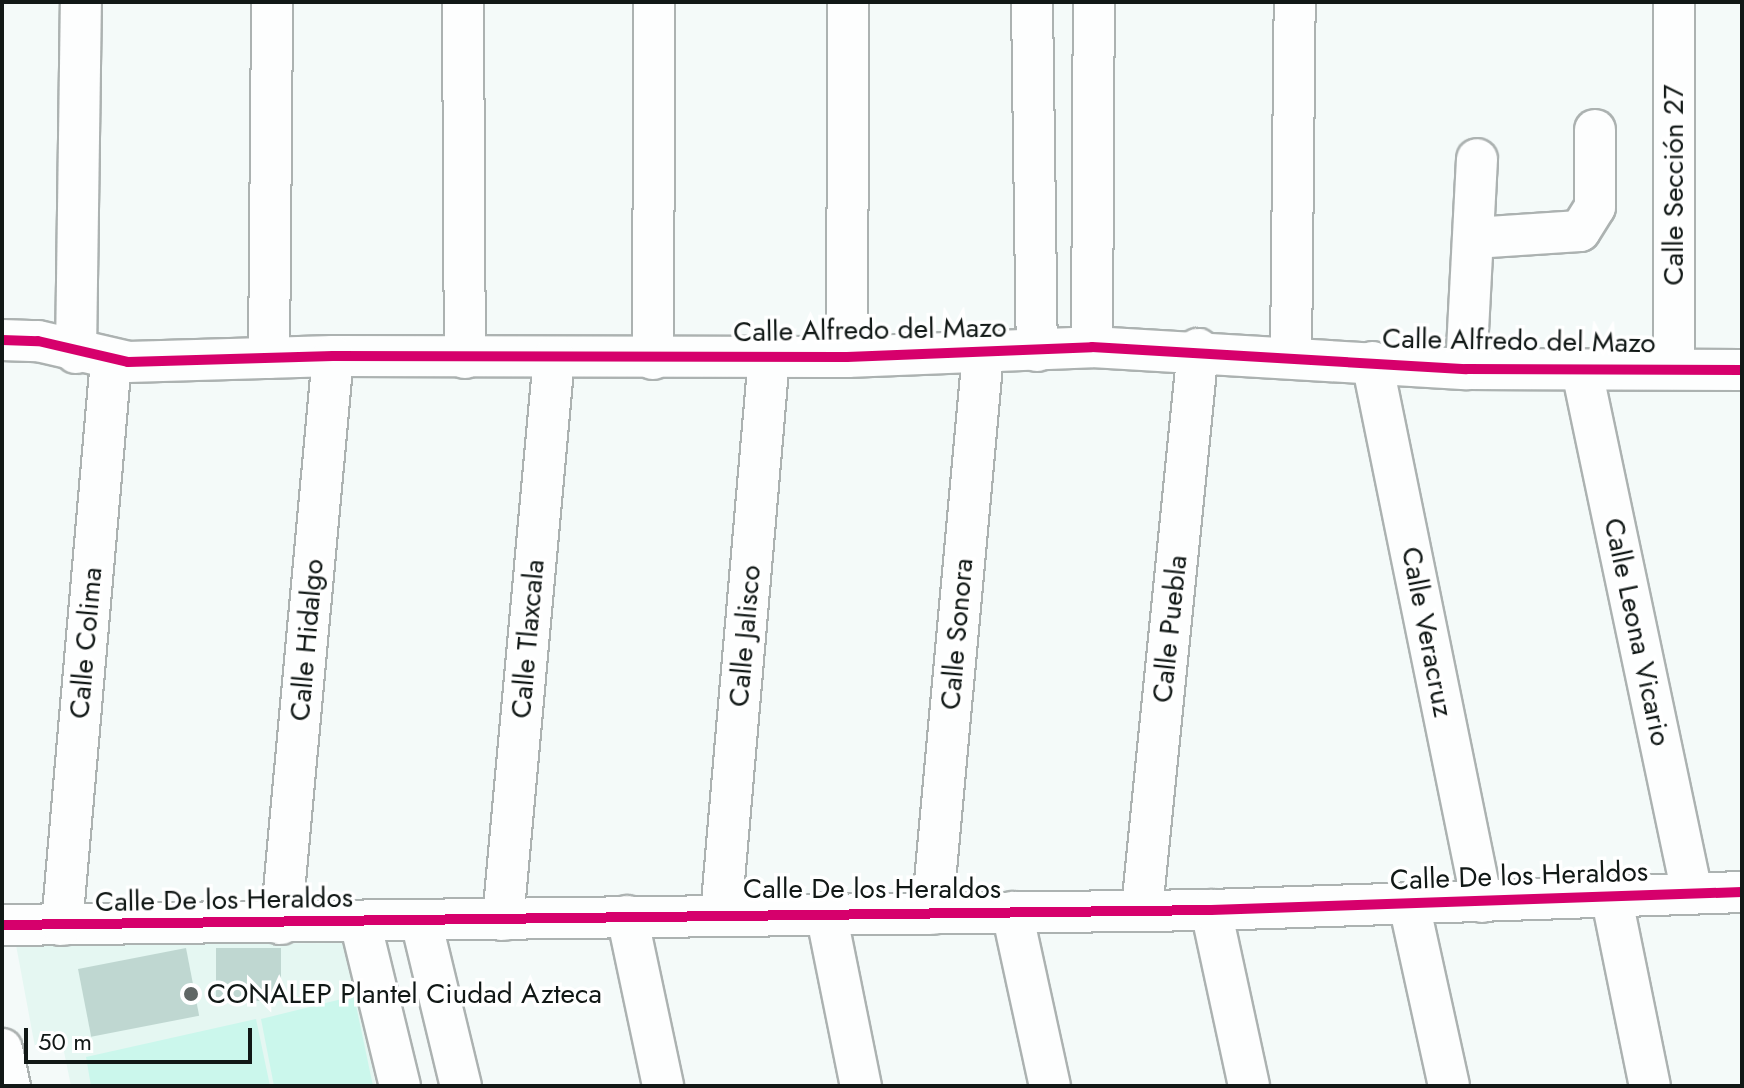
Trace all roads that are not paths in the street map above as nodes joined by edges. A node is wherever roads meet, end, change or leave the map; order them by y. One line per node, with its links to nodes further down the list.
1 (81, 2): 19 (street, Calle Colima)
2 (272, 2): 24 (street)
3 (463, 2): 25 (street)
4 (654, 2): 26 (street)
5 (848, 2): 22 (street)
6 (1032, 2): 16 (street)
7 (1094, 2): 14 (street)
8 (1295, 2): 23 (street)
9 (1674, 2): 29 (street, Calle Sección 27)
10 (1595, 130): 12 (street)
11 (1477, 159): 12 (street)
12 (1474, 238): 28 (street)
13 (2, 340): 19 (street, Calle Alfredo del Mazo)
14 (1092, 347): 15 (street, Calle Alfredo del Mazo); 16 (street, Calle Alfredo del Mazo)
15 (1198, 349): 23 (street, Calle Alfredo del Mazo); 37 (street, Calle Puebla)
16 (1037, 351): 17 (street, Calle Alfredo del Mazo)
17 (983, 354): 22 (street, Calle Alfredo del Mazo); 41 (street, Calle Sonora)
18 (333, 356): 24 (street, Calle Alfredo del Mazo); 25 (street, Calle Alfredo del Mazo); 47 (street, Calle Hidalgo)
19 (94, 357): 24 (street, Calle Alfredo del Mazo); 49 (street, Calle Colima)
20 (554, 357): 25 (street, Calle Alfredo del Mazo); 26 (street, Calle Alfredo del Mazo); 44 (street, Calle Tlaxcala)
21 (769, 357): 22 (street, Calle Alfredo del Mazo); 26 (street, Calle Alfredo del Mazo); 42 (street, Calle Jalisco)
22 (847, 357)
23 (1291, 357): 27 (street, Calle Alfredo del Mazo)
24 (269, 358)
25 (465, 358)
26 (653, 359)
27 (1372, 362): 28 (street, Calle Alfredo del Mazo); 35 (street, Calle Veracruz)
28 (1466, 369): 31 (street, Calle Alfredo del Mazo)
29 (1674, 369): 30 (street, Calle Alfredo del Mazo); 31 (street, Calle Alfredo del Mazo)
30 (1742, 370)
31 (1582, 371): 33 (street, Calle Leona Vicario)
32 (1742, 892): 33 (street, Calle De los Heraldos)
33 (1692, 893): 34 (street, Calle De los Heraldos)
34 (1611, 895): 35 (street, Calle De los Heraldos); 59 (street)
35 (1482, 902): 36 (street, Calle De los Heraldos)
36 (1409, 904): 38 (street, Calle De los Heraldos); 58 (street)
37 (1142, 909): 38 (street, Calle De los Heraldos); 39 (street, Calle De los Heraldos)
38 (1211, 910): 57 (street)
39 (1012, 912): 41 (street, Calle De los Heraldos); 56 (street)
40 (826, 913): 41 (street, Calle De los Heraldos); 42 (street, Calle De los Heraldos); 55 (street)
41 (932, 914)
42 (721, 915): 43 (street, Calle De los Heraldos)
43 (627, 916): 44 (street, Calle De los Heraldos); 54 (street)
44 (503, 920): 45 (street, Calle De los Heraldos)
45 (421, 921): 46 (street, Calle De los Heraldos); 53 (street)
46 (360, 922): 47 (street, Calle De los Heraldos); 52 (street)
47 (281, 924): 49 (street, Calle De los Heraldos)
48 (2, 925): 49 (street, Calle De los Heraldos)
49 (62, 925)
50 (2, 1049): 51 (street)
51 (10, 1086)
52 (400, 1086)
53 (461, 1086)
54 (663, 1086)
55 (861, 1086)
56 (1050, 1086)
57 (1249, 1086)
58 (1449, 1086)
59 (1650, 1086)

